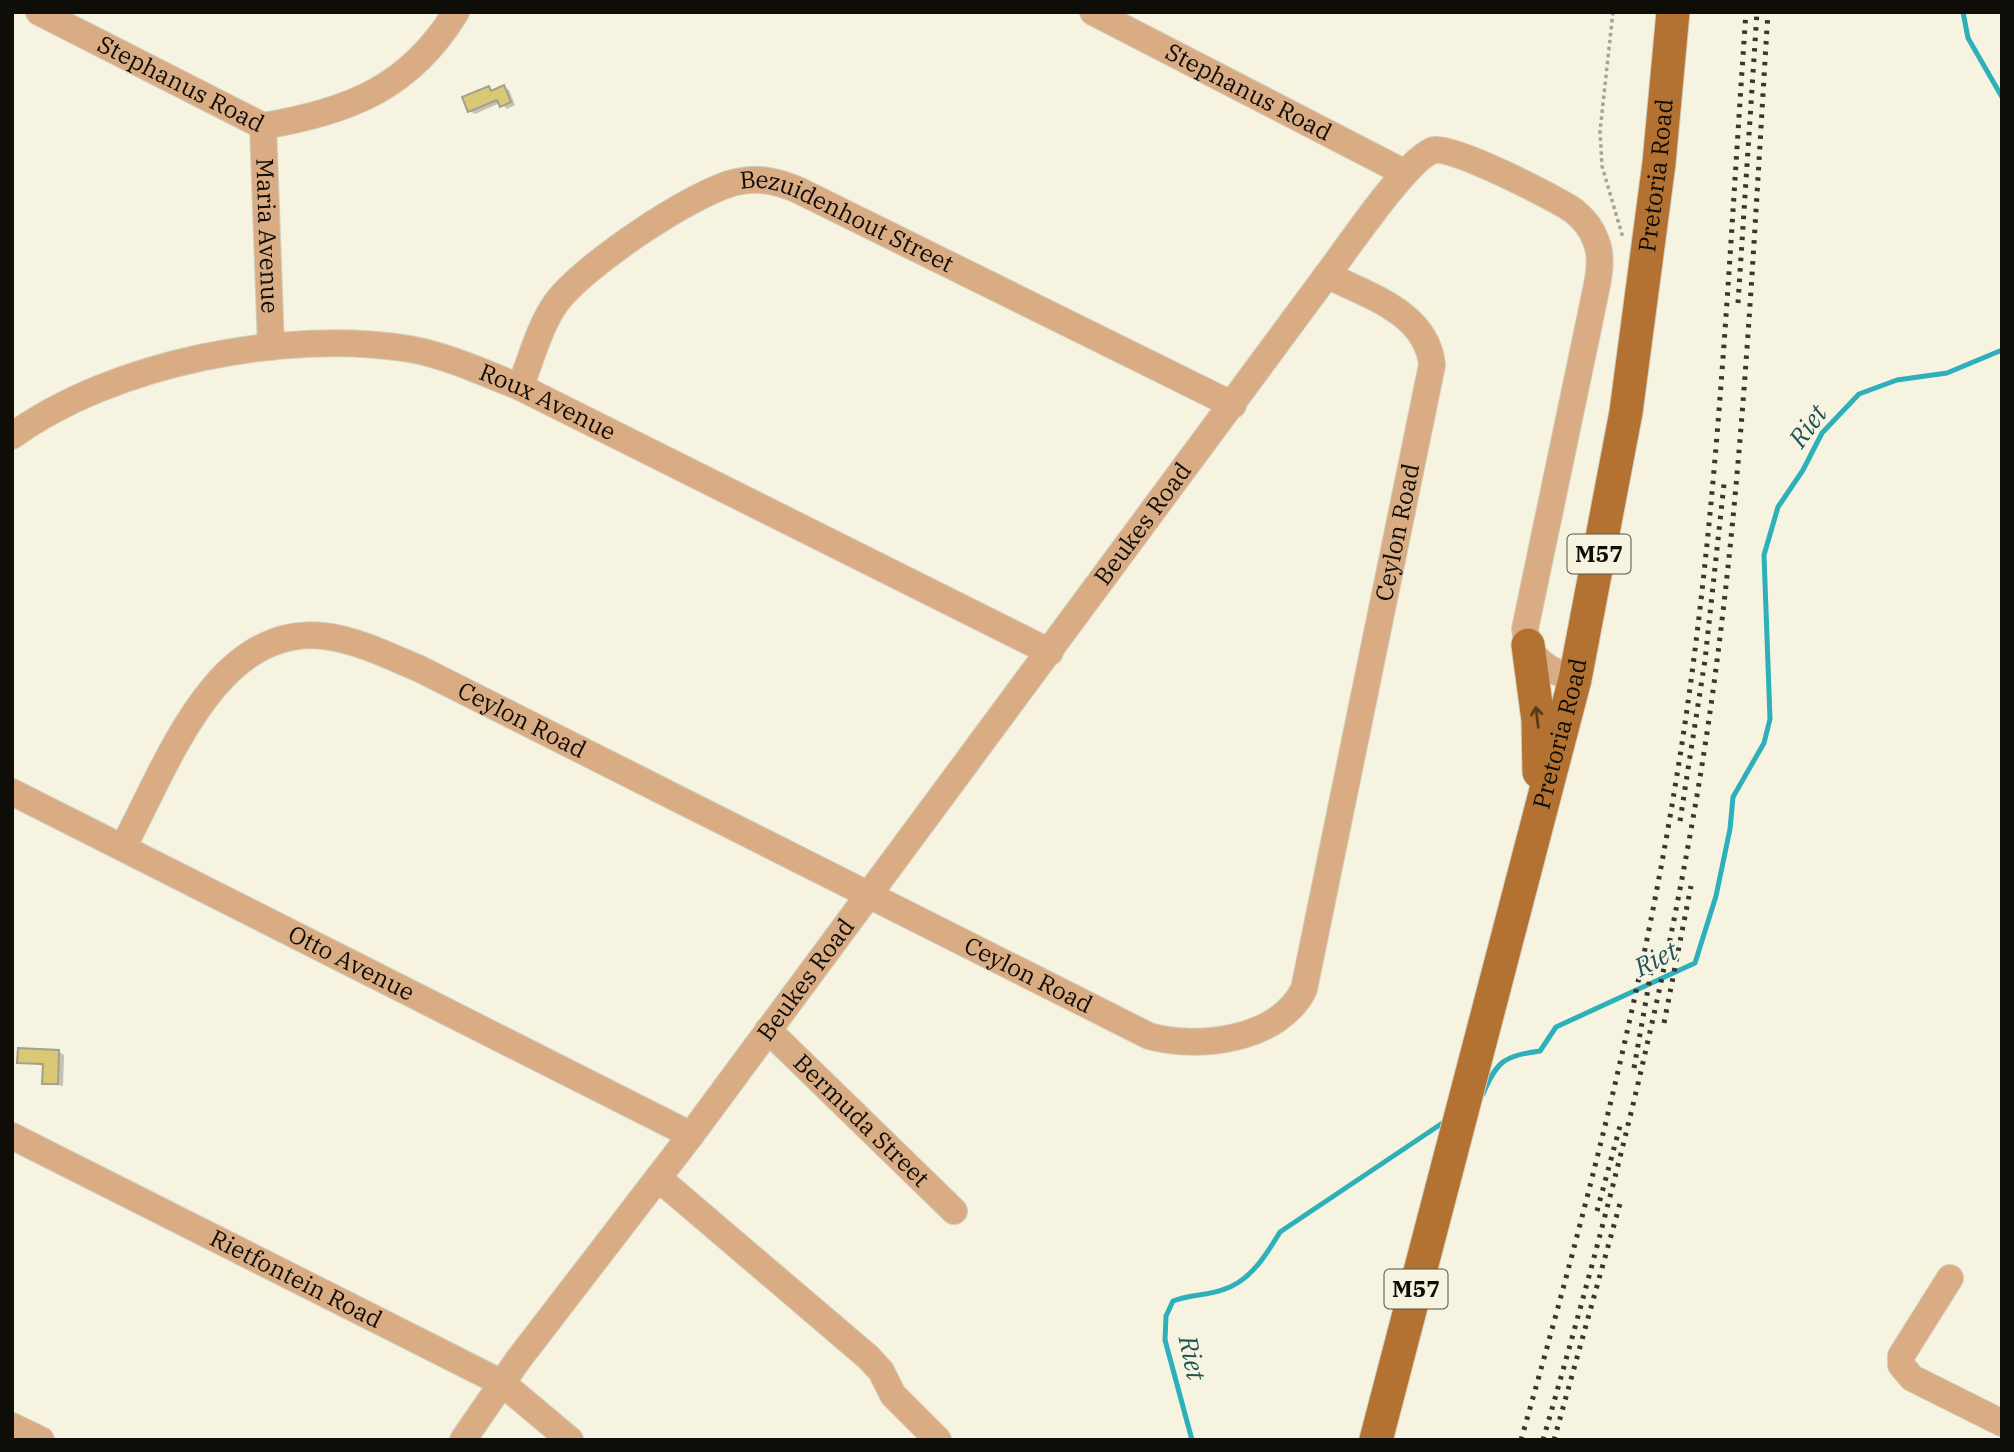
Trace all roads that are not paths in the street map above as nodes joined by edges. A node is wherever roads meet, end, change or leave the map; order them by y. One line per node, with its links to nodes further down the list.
1 (39, 12): 5 (street, Stephanus Road)
2 (456, 12): 5 (street, Stephanus Road)
3 (1093, 12): 6 (street, Stephanus Road)
4 (1673, 12): 12 (main road, Pretoria Road / M57)
5 (263, 126): 8 (street, Maria Avenue)
6 (1405, 173): 7 (street, Beukes Road); 13 (street, Beukes Road)
7 (1327, 275): 10 (street, Beukes Road); 19 (street, Ceylon Road)
8 (271, 347): 9 (street, Roux Avenue); 11 (street, Roux Avenue)
9 (520, 387): 10 (street, Bezuidenhout Street); 14 (street, Roux Avenue)
10 (1233, 405): 14 (street, Beukes Road)
11 (12, 436)
12 (1583, 637): 13 (main road); 15 (main road, Pretoria Road / M57)
13 (1529, 647): 15 (street); 17 (main road, one-way to 13)
14 (1050, 652): 19 (street, Beukes Road)
15 (1575, 680): 17 (main road, Pretoria Road / M57)
16 (12, 792): 18 (street, Otto Avenue)
17 (1540, 810): 33 (main road, Pretoria Road / M57)
18 (123, 847): 19 (street, Ceylon Road); 21 (street, Otto Avenue)
19 (869, 895): 20 (street, Beukes Road)
20 (768, 1030): 21 (street, Beukes Road); 24 (street, Bermuda Street)
21 (691, 1135): 23 (street, Beukes Road)
22 (12, 1136): 26 (street, Rietfontein Road)
23 (658, 1178): 26 (street, Beukes Road); 32 (street)
24 (954, 1211)
25 (1950, 1278): 27 (street)
26 (502, 1383): 30 (street, Beukes Road); 31 (street, Rietfontein Road)
27 (2002, 1423)
28 (12, 1426): 29 (street)
29 (41, 1440)
30 (463, 1440)
31 (570, 1440)
32 (938, 1440)
33 (1376, 1440)

